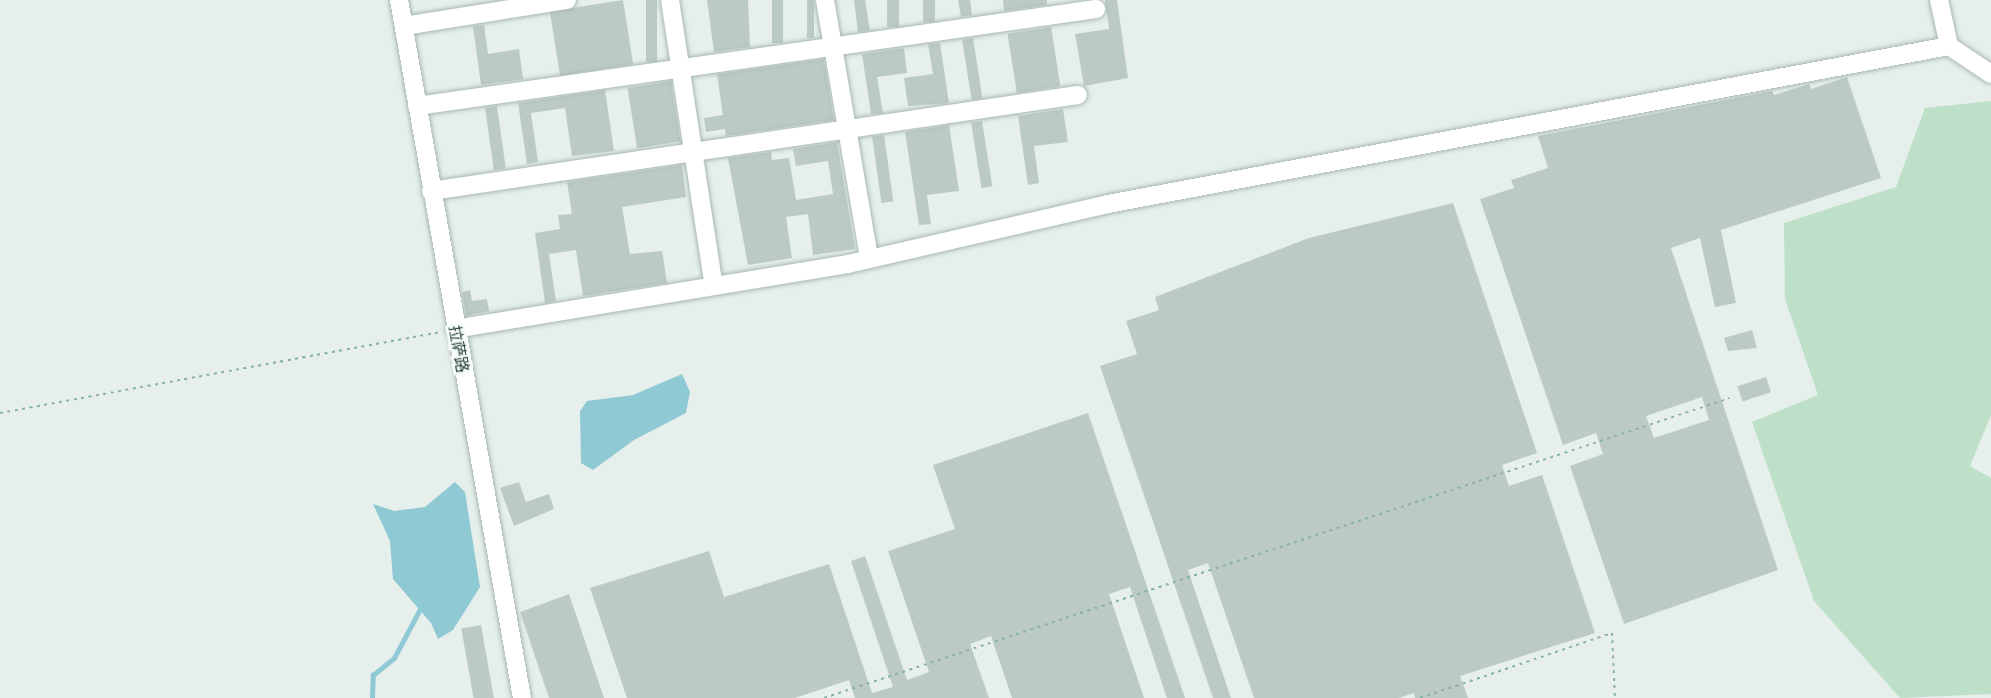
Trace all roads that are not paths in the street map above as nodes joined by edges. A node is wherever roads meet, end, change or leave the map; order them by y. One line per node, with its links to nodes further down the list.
1 (399, 0): 7 (street, 拉萨路)
2 (567, 0): 7 (street)
3 (670, 0): 10 (street)
4 (825, 0): 8 (street)
5 (1939, 0): 9 (street)
6 (1096, 9): 8 (street)
7 (404, 26): 13 (street, 拉萨路)
8 (831, 45): 10 (street); 14 (street)
9 (1949, 46): 11 (street); 17 (street)
10 (680, 66): 13 (street); 15 (street)
11 (1991, 74)
12 (1078, 95): 14 (street)
13 (417, 106): 16 (street, 拉萨路)
14 (846, 130): 15 (street); 17 (street)
15 (693, 152): 16 (street); 18 (street)
16 (431, 191): 19 (street, 拉萨路)
17 (869, 258): 18 (street)
18 (714, 286): 19 (street)
19 (455, 329): 20 (street, 拉萨路)
20 (522, 698)

